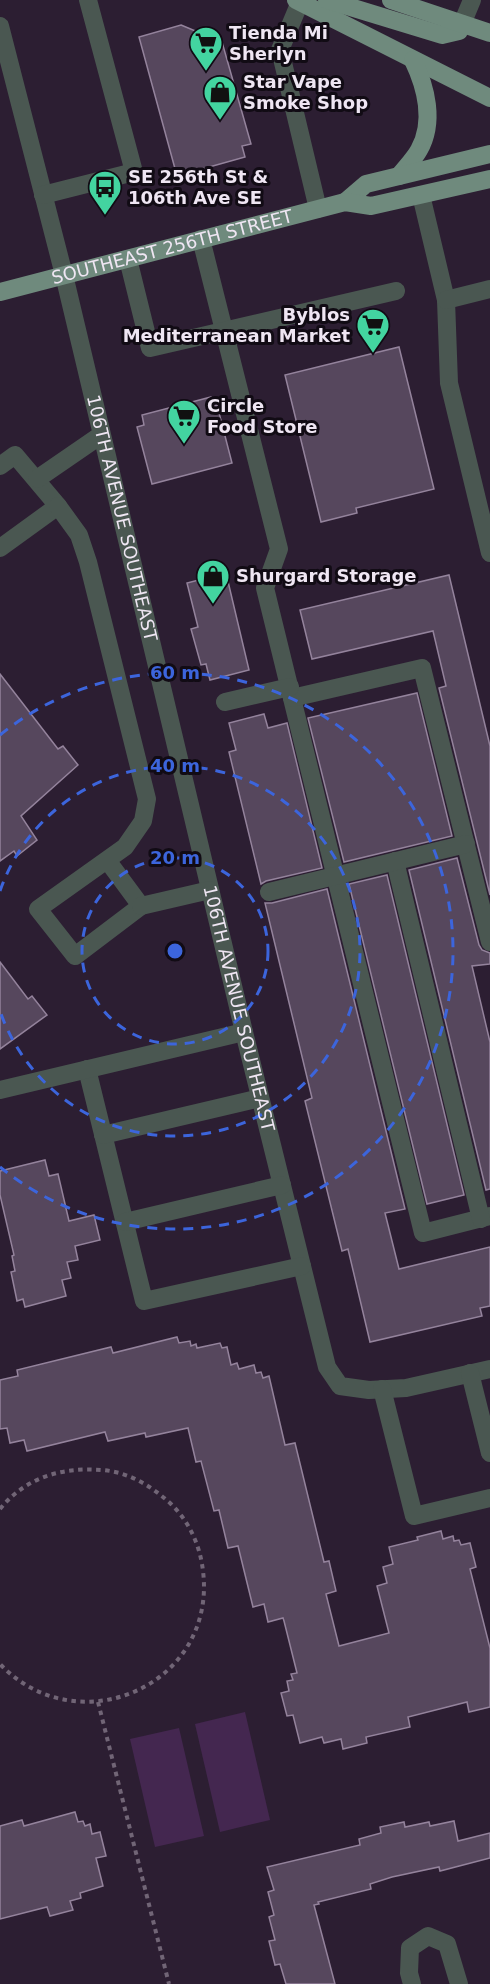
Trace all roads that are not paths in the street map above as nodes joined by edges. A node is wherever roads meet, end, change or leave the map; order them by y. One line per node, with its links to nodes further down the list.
1 (88, 0): 14 (street)
2 (327, 0): 6 (main road)
3 (391, 0): 6 (main road)
4 (472, 0): 6 (street)
5 (300, 1): 9 (main road); 17 (street)
6 (462, 24): 8 (main road)
7 (0, 26): 14 (street, 106TH AVENUE SOUTHEAST)
8 (490, 33)
9 (413, 60): 10 (main road); 12 (main road)
10 (490, 98)
11 (490, 154): 12 (main road, SOUTHEAST 256TH STREET)
12 (399, 176): 16 (main road, SOUTHEAST 256TH STREET)
13 (490, 179): 15 (main road, SOUTHEAST 256TH STREET)
14 (43, 195): 20 (street, 106TH AVENUE SOUTHEAST)
15 (421, 195): 16 (main road, SOUTHEAST 256TH STREET); 24 (street)
16 (345, 202): 17 (main road, SOUTHEAST 256TH STREET)
17 (318, 209): 18 (main road, SOUTHEAST 256TH STREET)
18 (201, 239): 19 (main road, SOUTHEAST 256TH STREET); 25 (street)
19 (128, 259): 20 (main road, SOUTHEAST 256TH STREET); 25 (street)
20 (64, 275): 23 (main road, SOUTHEAST 256TH STREET); 26 (street, 106TH AVENUE SOUTHEAST)
21 (490, 289): 24 (street)
22 (396, 291): 25 (street)
23 (0, 292)
24 (446, 300): 31 (street)
25 (224, 330): 32 (street)
26 (101, 435): 28 (street); 38 (street, 106TH AVENUE SOUTHEAST)
27 (0, 466): 28 (street)
28 (37, 479): 29 (street)
29 (58, 506): 30 (street); 35 (street)
30 (0, 548)
31 (490, 553)
32 (291, 693): 33 (street); 34 (street); 37 (street)
33 (225, 702)
34 (466, 844): 36 (street); 41 (street)
35 (107, 860): 40 (street); 40 (street)
36 (395, 861): 37 (street); 48 (street)
37 (335, 875): 39 (street); 48 (street)
38 (210, 890): 40 (street); 42 (street, 106TH AVENUE SOUTHEAST)
39 (268, 892)
40 (141, 906)
41 (490, 942)
42 (244, 1032): 43 (street); 45 (street, 106TH AVENUE SOUTHEAST)
43 (87, 1069): 44 (street); 46 (street)
44 (0, 1090)
45 (260, 1098): 46 (street); 47 (street, 106TH AVENUE SOUTHEAST)
46 (103, 1135): 49 (street)
47 (282, 1185): 49 (street); 50 (street, 106TH AVENUE SOUTHEAST)
48 (485, 1217)
49 (125, 1222): 50 (street)
50 (302, 1266): 53 (street, 106TH AVENUE SOUTHEAST)
51 (490, 1369): 52 (street)
52 (470, 1373): 53 (street); 54 (street)
53 (382, 1389): 55 (street)
54 (490, 1453)
55 (490, 1498)
56 (412, 1984): 57 (street)
57 (459, 1984)

